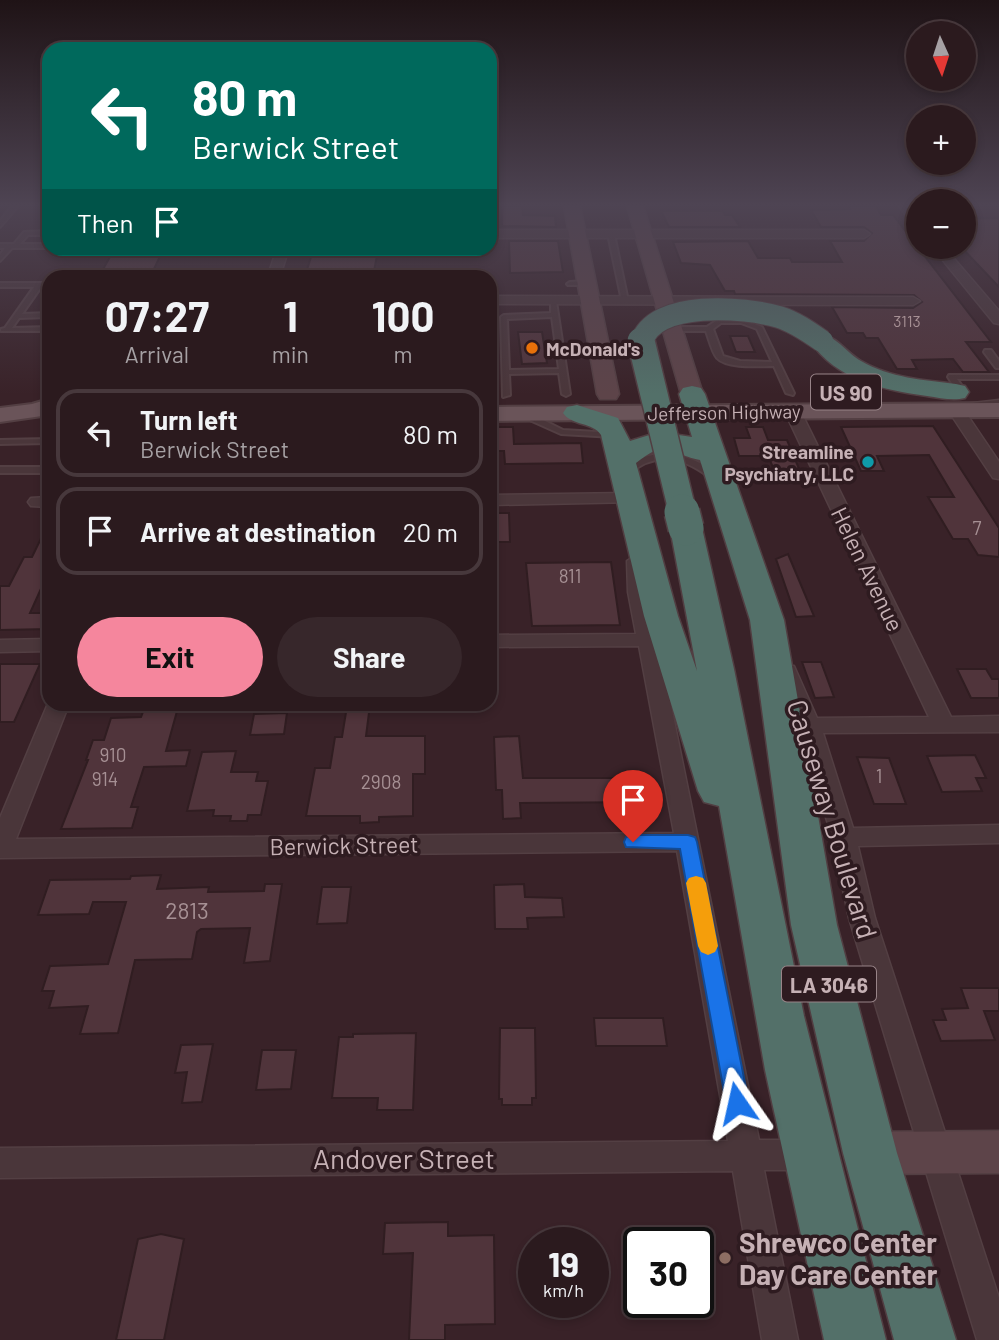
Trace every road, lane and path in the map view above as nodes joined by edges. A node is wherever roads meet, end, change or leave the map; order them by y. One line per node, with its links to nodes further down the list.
1 (581, 269): 7 (main road)
2 (618, 269): 9 (lane)
3 (655, 269): 10 (main road, Causeway Boulevard)
4 (956, 269): 15 (street)
5 (39, 285): 6 (lane); 14 (lane)
6 (1, 287)
7 (582, 289): 9 (street); 12 (street); 27 (main road)
8 (497, 301): 12 (street)
9 (625, 301): 10 (street)
10 (666, 301): 11 (street); 17 (main road, Causeway Boulevard)
11 (913, 301)
12 (554, 308): 24 (lane); 26 (lane)
13 (42, 315): 14 (lane)
14 (17, 316): 19 (lane)
15 (999, 320)
16 (42, 329): 19 (lane)
17 (674, 329): 18 (lane); 32 (main road, Causeway Boulevard)
18 (709, 329): 21 (lane); 21 (lane)
19 (3, 330)
20 (988, 352): 22 (lane)
21 (776, 364): 31 (lane)
22 (999, 366)
23 (999, 377): 28 (lane)
24 (500, 387): 26 (main road, Jefferson Highway / US 90)
25 (999, 391): 28 (main road, Jefferson Highway / US 90)
26 (565, 393): 27 (main road, Jefferson Highway / US 90); 32 (main road, Jefferson Highway / US 90); 36 (main road, Jefferson Highway / US 90); 47 (highway)
27 (608, 394): 32 (main road, Jefferson Highway / US 90)
28 (958, 398): 31 (main road, Jefferson Highway / US 90); 33 (main road, Jefferson Highway / US 90); 46 (street); 63 (highway, bridge)
29 (0, 399): 30 (main road)
30 (42, 399)
31 (792, 402): 32 (main road, Jefferson Highway / US 90); 57 (street, Helen Avenue)
32 (695, 403): 48 (highway, Causeway Boulevard / LA 3046)
33 (999, 407)
34 (42, 409): 37 (main road)
35 (497, 414): 36 (main road, Jefferson Highway / US 90)
36 (523, 414): 47 (lane)
37 (0, 417): 38 (main road)
38 (42, 418)
39 (0, 442): 40 (lane)
40 (42, 442)
41 (5, 460): 43 (lane)
42 (26, 460): 44 (lane)
43 (0, 470): 44 (lane)
44 (21, 470): 45 (lane)
45 (42, 470)
46 (999, 474)
47 (625, 475): 48 (highway); 49 (street); 51 (street); 63 (highway, LA 3046)
48 (720, 479): 50 (highway, Causeway Boulevard / LA 3046)
49 (497, 499)
50 (766, 621): 58 (street, Causeway Boulevard); 65 (highway, Causeway Boulevard / LA 3046)
51 (647, 640): 52 (street); 61 (street)
52 (497, 641)
53 (0, 646): 54 (street)
54 (42, 646)
55 (55, 711): 62 (street)
56 (999, 724): 57 (street)
57 (943, 725): 58 (street)
58 (809, 726): 60 (street, Causeway Boulevard)
59 (999, 834): 60 (street)
60 (844, 837): 66 (street, Causeway Boulevard)
61 (688, 842): 62 (street, Berwick Street); 67 (street)
62 (0, 849)
63 (758, 908): 68 (highway, LA 3046)
64 (999, 1152): 66 (main road)
65 (870, 1153): 66 (main road); 72 (highway, Causeway Boulevard / LA 3046)
66 (936, 1153): 73 (street, Causeway Boulevard)
67 (747, 1155): 68 (street, Andover Street); 69 (street, Andover Street); 70 (street)
68 (809, 1155): 71 (highway, LA 3046)
69 (0, 1163)
70 (780, 1340)
71 (855, 1340)
72 (925, 1340)
73 (995, 1340)

